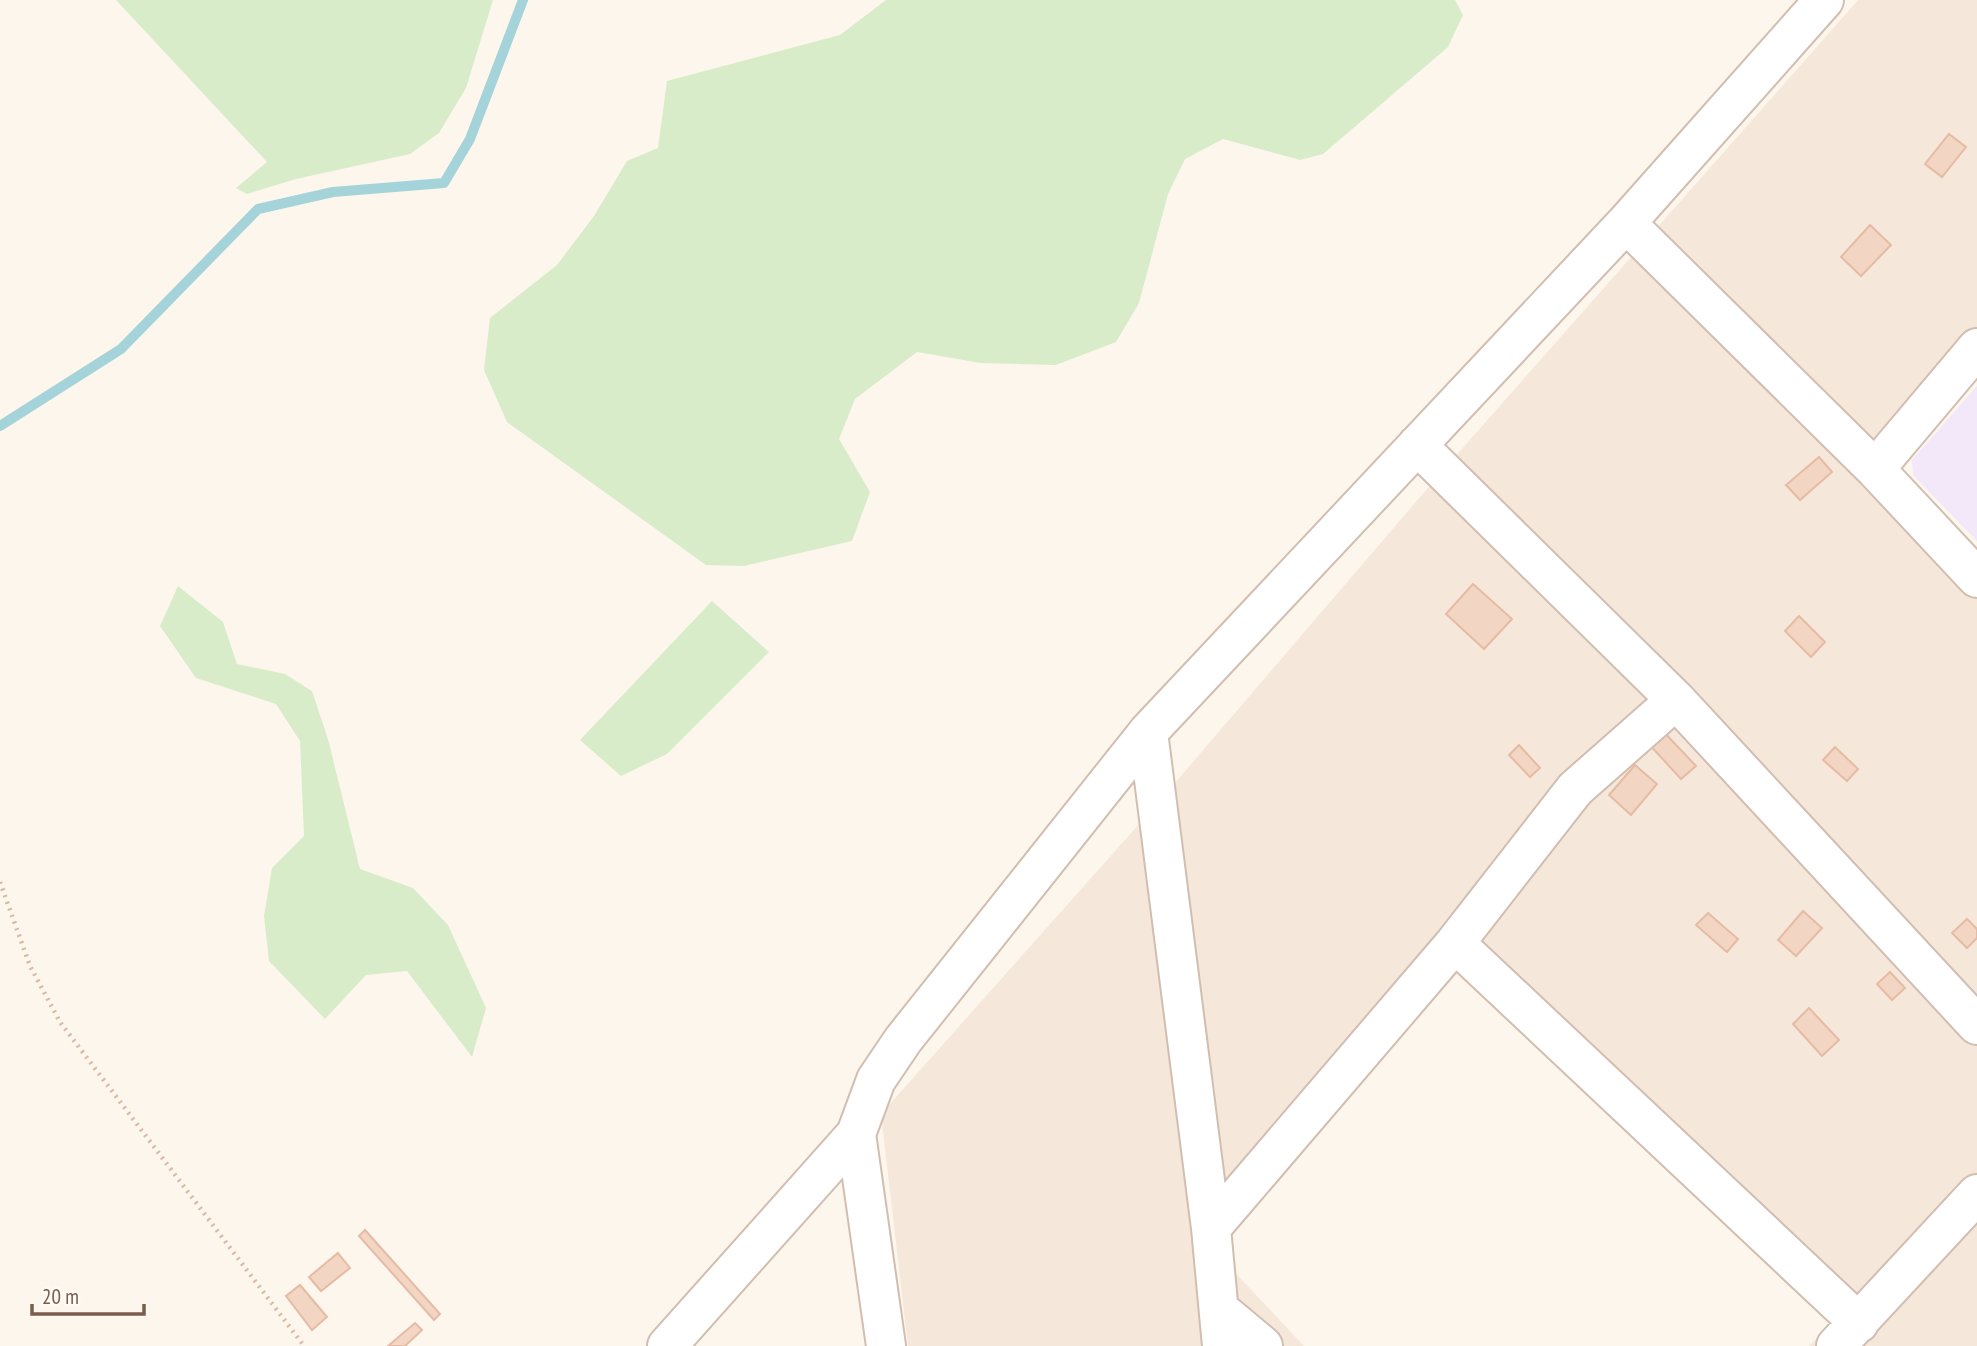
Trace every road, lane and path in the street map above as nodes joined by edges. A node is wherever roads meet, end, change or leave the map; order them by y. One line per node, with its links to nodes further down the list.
1 (1824, 0): 2 (street)
2 (1626, 223): 4 (street); 5 (street)
3 (1977, 348): 5 (street)
4 (1417, 445): 7 (street); 8 (street)
5 (1875, 469): 6 (street)
6 (1977, 578)
7 (1676, 699): 10 (street); 11 (street)
8 (1148, 732): 12 (street); 14 (street)
9 (0, 883): 17 (path)
10 (1455, 943): 14 (street); 16 (street)
11 (1977, 1025)
12 (856, 1134): 18 (street); 19 (street)
13 (1977, 1195): 16 (street)
14 (1211, 1228): 15 (street)
15 (1221, 1328): 20 (street)
16 (1848, 1334)
17 (304, 1346)
18 (667, 1346)
19 (886, 1346)
20 (1263, 1346)

